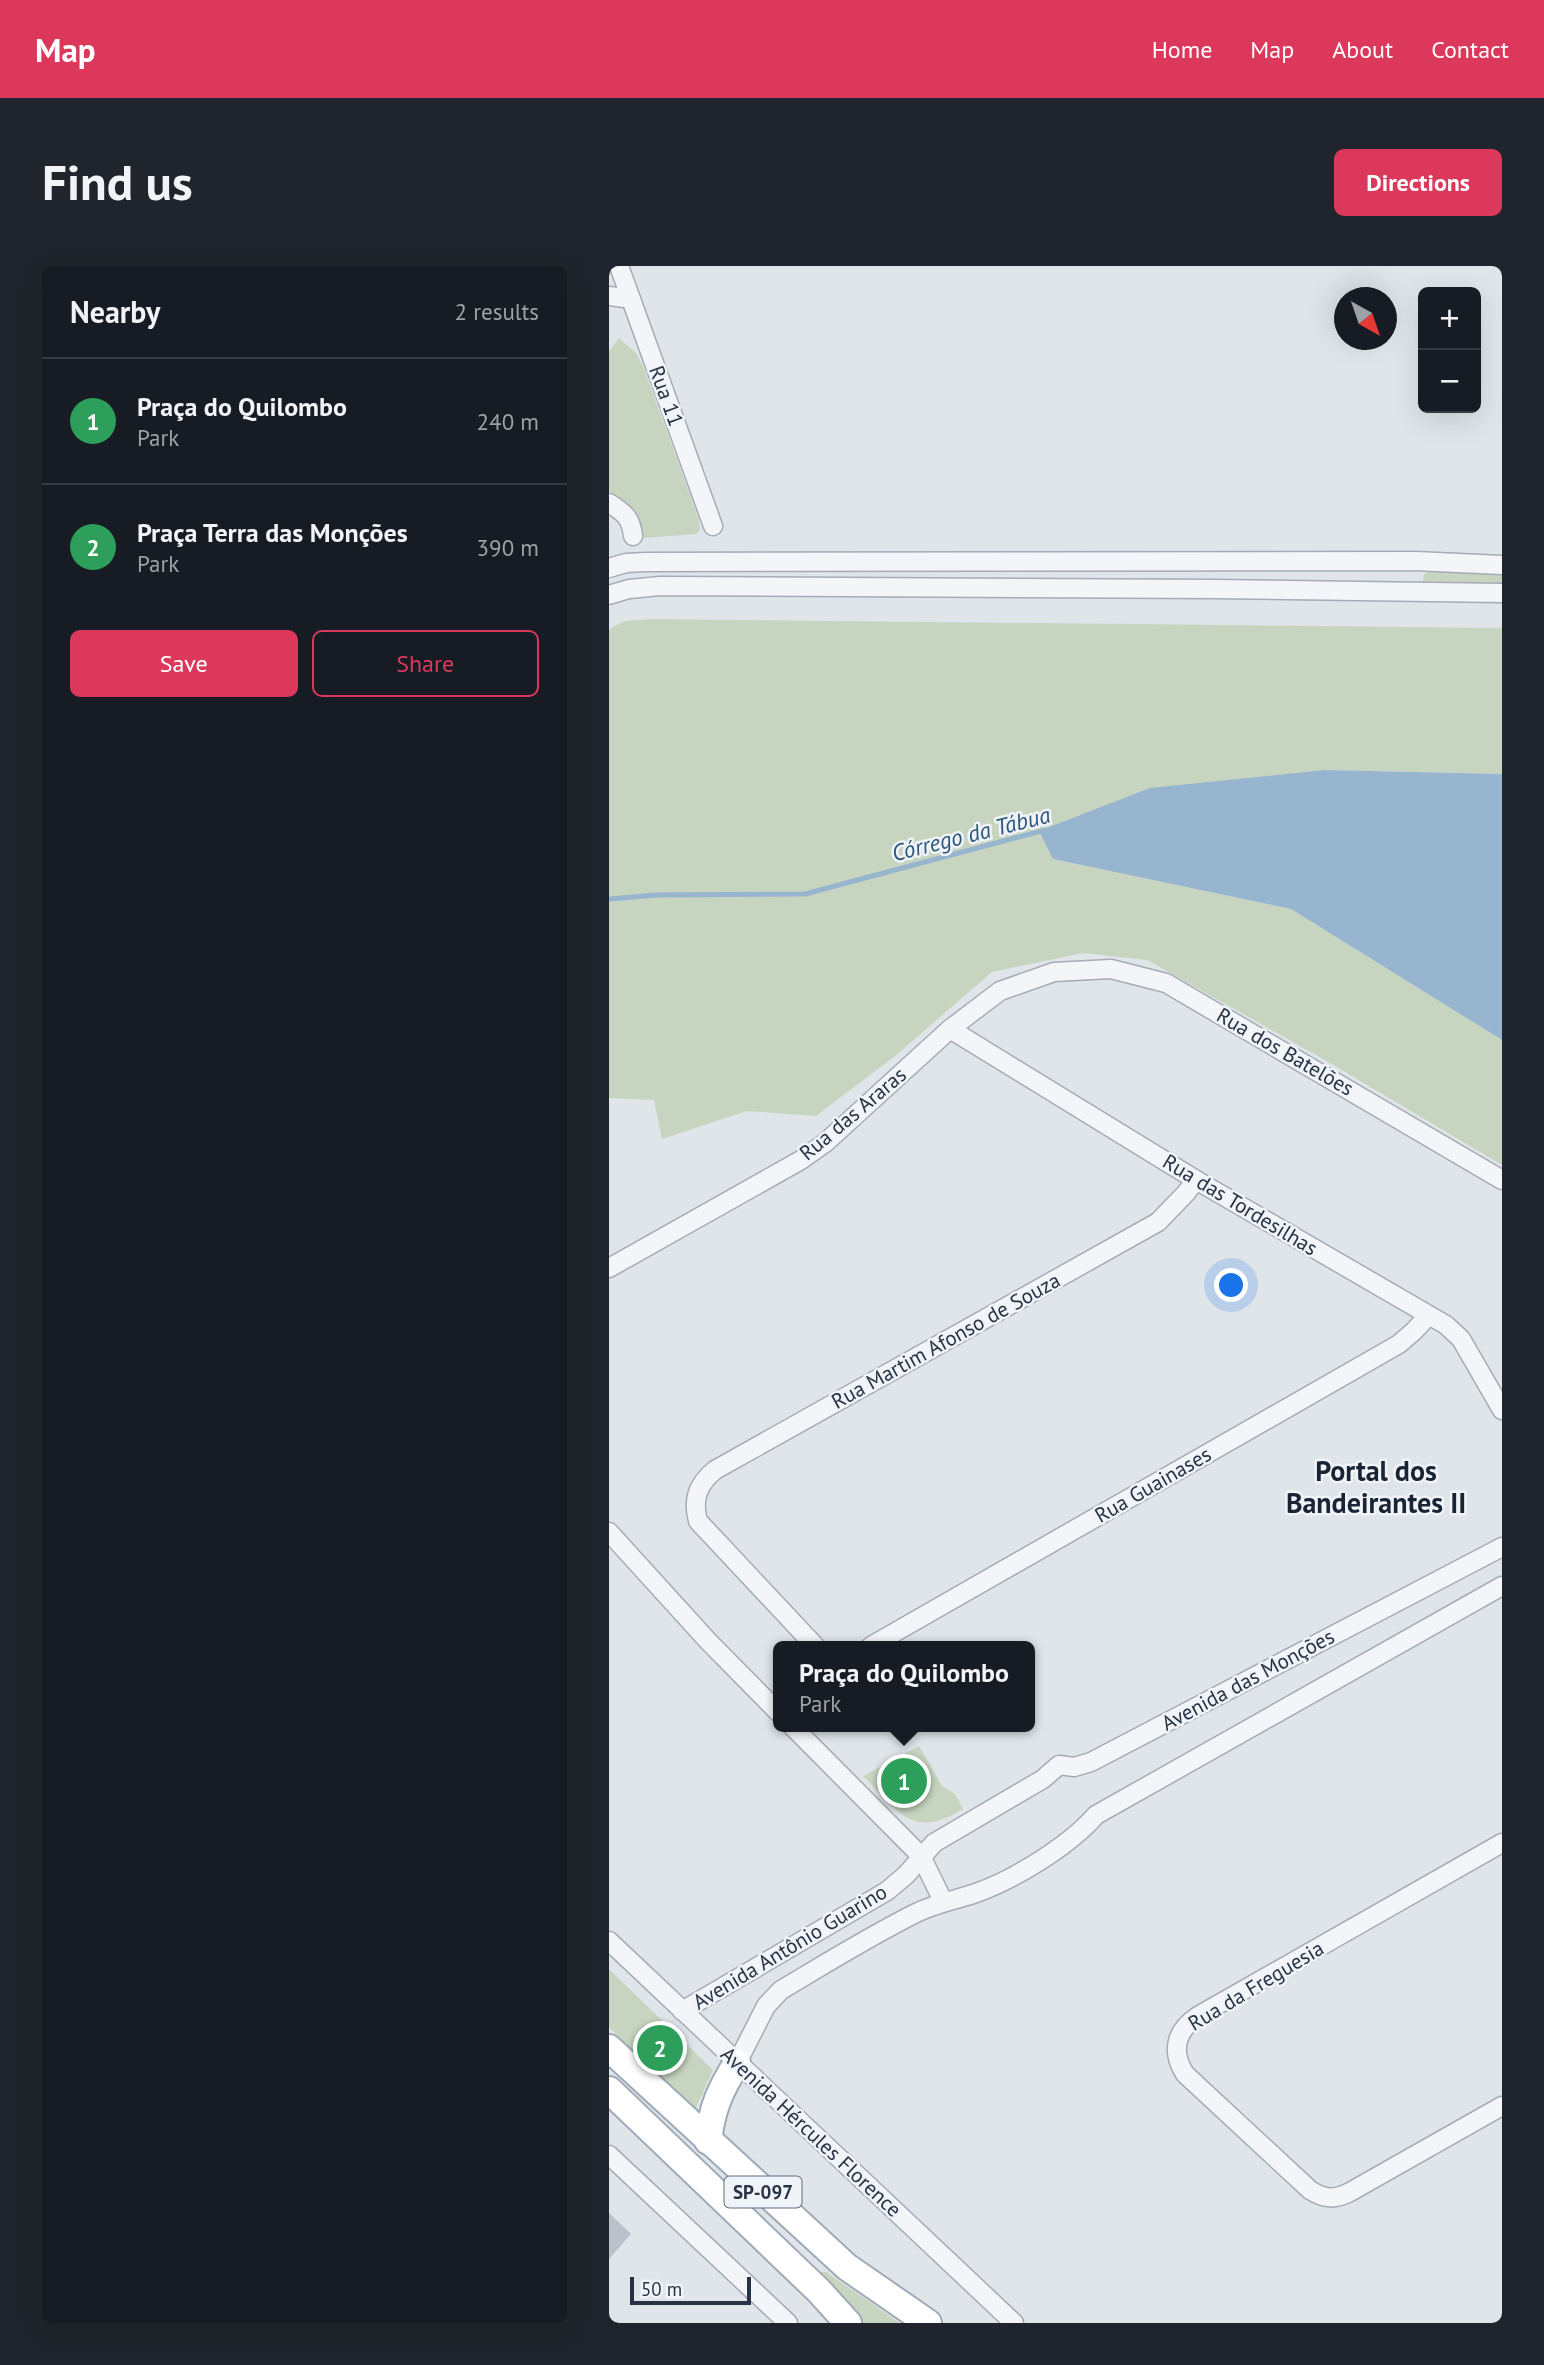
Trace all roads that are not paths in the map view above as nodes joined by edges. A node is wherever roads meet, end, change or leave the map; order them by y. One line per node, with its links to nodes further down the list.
1 (619, 266): 3 (street, Rua 11)
2 (609, 296): 3 (street)
3 (631, 299): 5 (street, Rua 11)
4 (609, 503): 6 (street)
5 (713, 526)
6 (633, 536)
7 (1415, 561): 8 (street); 9 (street); 10 (street)
8 (1502, 565)
9 (609, 568)
10 (1412, 592): 11 (street); 12 (street)
11 (1502, 593)
12 (609, 594)
13 (1054, 972): 14 (street, Rua das Araras); 16 (street, Rua dos Batelões)
14 (950, 1028): 15 (street, Rua das Tordesilhas); 17 (street, Rua das Araras)
15 (1196, 1180): 18 (street, Rua das Tordesilhas); 23 (street, Rua Martim Afonso de Souza)
16 (1502, 1180)
17 (609, 1268)
18 (1427, 1315): 19 (street, Rua das Tordesilhas); 24 (street, Rua Guainases)
19 (1502, 1410)
20 (609, 1532): 25 (street)
21 (1502, 1547): 27 (street, Avenida das Monções)
22 (1502, 1586): 30 (street, Avenida das Monções)
23 (809, 1641)
24 (880, 1641)
25 (773, 1707)
26 (798, 1732): 29 (street)
27 (996, 1807): 29 (street, Avenida Antônio Guarino)
28 (1502, 1843): 37 (street, Rua da Freguesia)
29 (921, 1856): 31 (street); 33 (street, Avenida Antônio Guarino)
30 (1035, 1864): 31 (street, Avenida Antônio Guarino)
31 (943, 1901): 35 (street, Avenida Antônio Guarino)
32 (609, 1941): 33 (street, Avenida Hércules Florence)
33 (682, 2011): 35 (street, Avenida Hércules Florence)
34 (609, 2048): 38 (main road, SP-097)
35 (737, 2063): 38 (main road); 43 (street, Avenida Hércules Florence)
36 (609, 2090): 41 (main road, SP-097)
37 (1502, 2106)
38 (708, 2141): 42 (main road, SP-097)
39 (609, 2155): 40 (street)
40 (788, 2323)
41 (848, 2323)
42 (928, 2323)
43 (1014, 2323)

